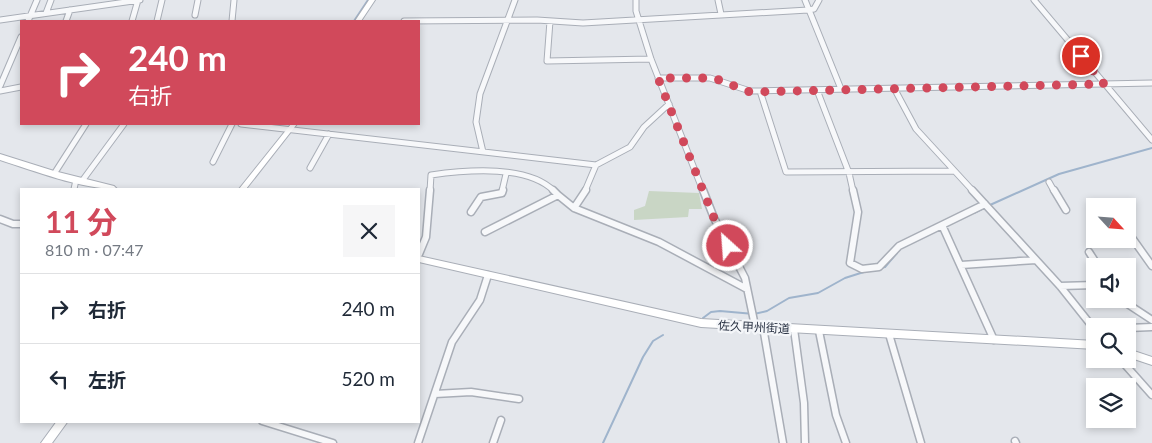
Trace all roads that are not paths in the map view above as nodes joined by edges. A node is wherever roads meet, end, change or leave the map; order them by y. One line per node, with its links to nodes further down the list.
1 (37, 0): 19 (street)
2 (51, 0): 16 (street)
3 (138, 0): 14 (street); 24 (street)
4 (162, 0): 25 (street)
5 (198, 0): 18 (street)
6 (234, 0): 26 (street)
7 (372, 0): 27 (street)
8 (515, 0): 29 (street)
9 (636, 0): 20 (street)
10 (718, 0): 17 (street)
11 (805, 0): 15 (street)
12 (819, 0): 15 (street)
13 (1034, 0): 37 (street)
14 (70, 10): 16 (street); 23 (street)
15 (808, 10): 17 (street); 41 (street)
16 (46, 13): 19 (street)
17 (721, 14): 20 (street)
18 (196, 15)
19 (30, 16): 21 (street); 22 (street)
20 (639, 19): 30 (street); 34 (street)
21 (0, 20)
22 (28, 20)
23 (66, 20)
24 (132, 20)
25 (157, 20)
26 (232, 20)
27 (359, 20)
28 (420, 21): 29 (street)
29 (507, 21): 30 (street); 53 (street)
30 (550, 21): 34 (street)
31 (20, 39): 32 (street)
32 (14, 52): 33 (street); 38 (street)
33 (20, 52)
34 (651, 60): 35 (street)
35 (658, 78): 44 (street); 45 (street)
36 (1152, 83): 37 (street)
37 (1104, 84): 40 (street); 52 (street)
38 (0, 86)
39 (20, 87): 43 (street)
40 (894, 88): 41 (street); 58 (street)
41 (841, 89): 42 (street)
42 (817, 90): 44 (street); 59 (street)
43 (0, 91)
44 (760, 91): 59 (street)
45 (669, 104): 56 (street); 89 (street)
46 (85, 125): 60 (street)
47 (123, 125): 62 (street)
48 (232, 125): 55 (street)
49 (263, 125): 50 (street)
50 (292, 127): 51 (street); 66 (street)
51 (328, 134): 53 (street); 57 (street)
52 (1152, 140)
53 (483, 152): 56 (street)
54 (0, 157): 60 (street)
55 (213, 162)
56 (596, 165): 69 (street)
57 (310, 168)
58 (954, 171): 59 (street); 68 (street)
59 (849, 173): 82 (street)
60 (54, 174): 62 (street)
61 (506, 174): 67 (street); 71 (street); 77 (street)
62 (79, 180): 64 (street); 65 (street)
63 (1049, 182): 70 (street)
64 (75, 188)
65 (110, 188)
66 (243, 188)
67 (558, 195): 69 (street); 75 (street)
68 (987, 206): 74 (street); 81 (street)
69 (574, 208): 89 (street)
70 (1066, 210)
71 (471, 212)
72 (0, 219): 73 (street)
73 (20, 224)
74 (943, 227): 82 (street); 83 (street)
75 (485, 232)
76 (1136, 243): 84 (street)
77 (420, 252)
78 (1089, 252): 79 (street)
79 (1093, 258)
80 (420, 259): 86 (street, 佐久甲州街道)
81 (1036, 260): 83 (street); 87 (street)
82 (850, 263): 85 (street)
83 (961, 265): 99 (street)
84 (1152, 266)
85 (848, 270)
86 (488, 275): 93 (street, 佐久甲州街道); 104 (street)
87 (1060, 286): 88 (street); 91 (street)
88 (1086, 286)
89 (747, 289): 93 (street)
90 (1134, 308): 92 (street)
91 (1086, 319)
92 (1152, 320)
93 (759, 326): 96 (street, 佐久甲州街道); 114 (street)
94 (1152, 327): 95 (street)
95 (1136, 328)
96 (794, 329): 97 (street, 佐久甲州街道); 115 (street)
97 (820, 331): 98 (street, 佐久甲州街道); 116 (street)
98 (889, 334): 99 (street, 佐久甲州街道); 117 (street)
99 (994, 340): 100 (street, 佐久甲州街道)
100 (1086, 345)
101 (1136, 356): 102 (street)
102 (1152, 361)
103 (1128, 368): 105 (street)
104 (435, 394): 106 (street); 112 (street)
105 (1152, 395)
106 (519, 399)
107 (501, 420): 113 (street)
108 (62, 423): 110 (street)
109 (268, 423): 111 (street)
110 (46, 443)
111 (333, 443)
112 (418, 443)
113 (493, 443)
114 (782, 443)
115 (805, 443)
116 (846, 443)
117 (920, 443)

